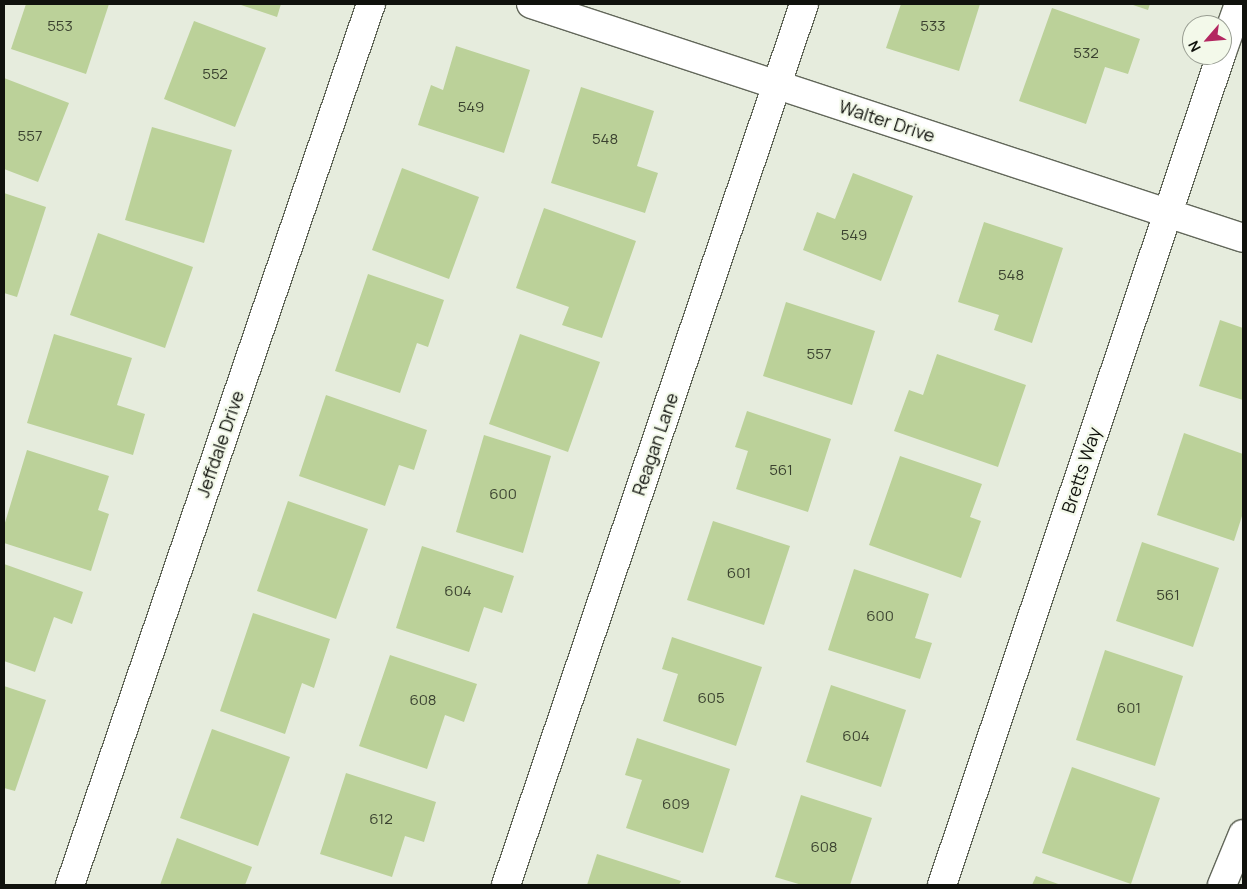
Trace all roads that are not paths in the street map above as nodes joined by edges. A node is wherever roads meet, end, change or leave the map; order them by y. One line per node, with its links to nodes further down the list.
1 (370, 4): 11 (street, Jeffdale Drive)
2 (531, 4): 7 (street, Walter Drive)
3 (804, 4): 7 (street, Reagan Lane)
4 (1239, 4): 5 (street, Bretts Way)
5 (1232, 25)
6 (1218, 65): 8 (street, Bretts Way)
7 (776, 84): 8 (street, Walter Drive); 12 (street, Reagan Lane)
8 (1167, 213): 9 (street, Walter Drive); 13 (street, Bretts Way)
9 (1243, 238)
10 (1243, 834): 14 (street)
11 (70, 885)
12 (506, 885)
13 (942, 885)
14 (1222, 885)

